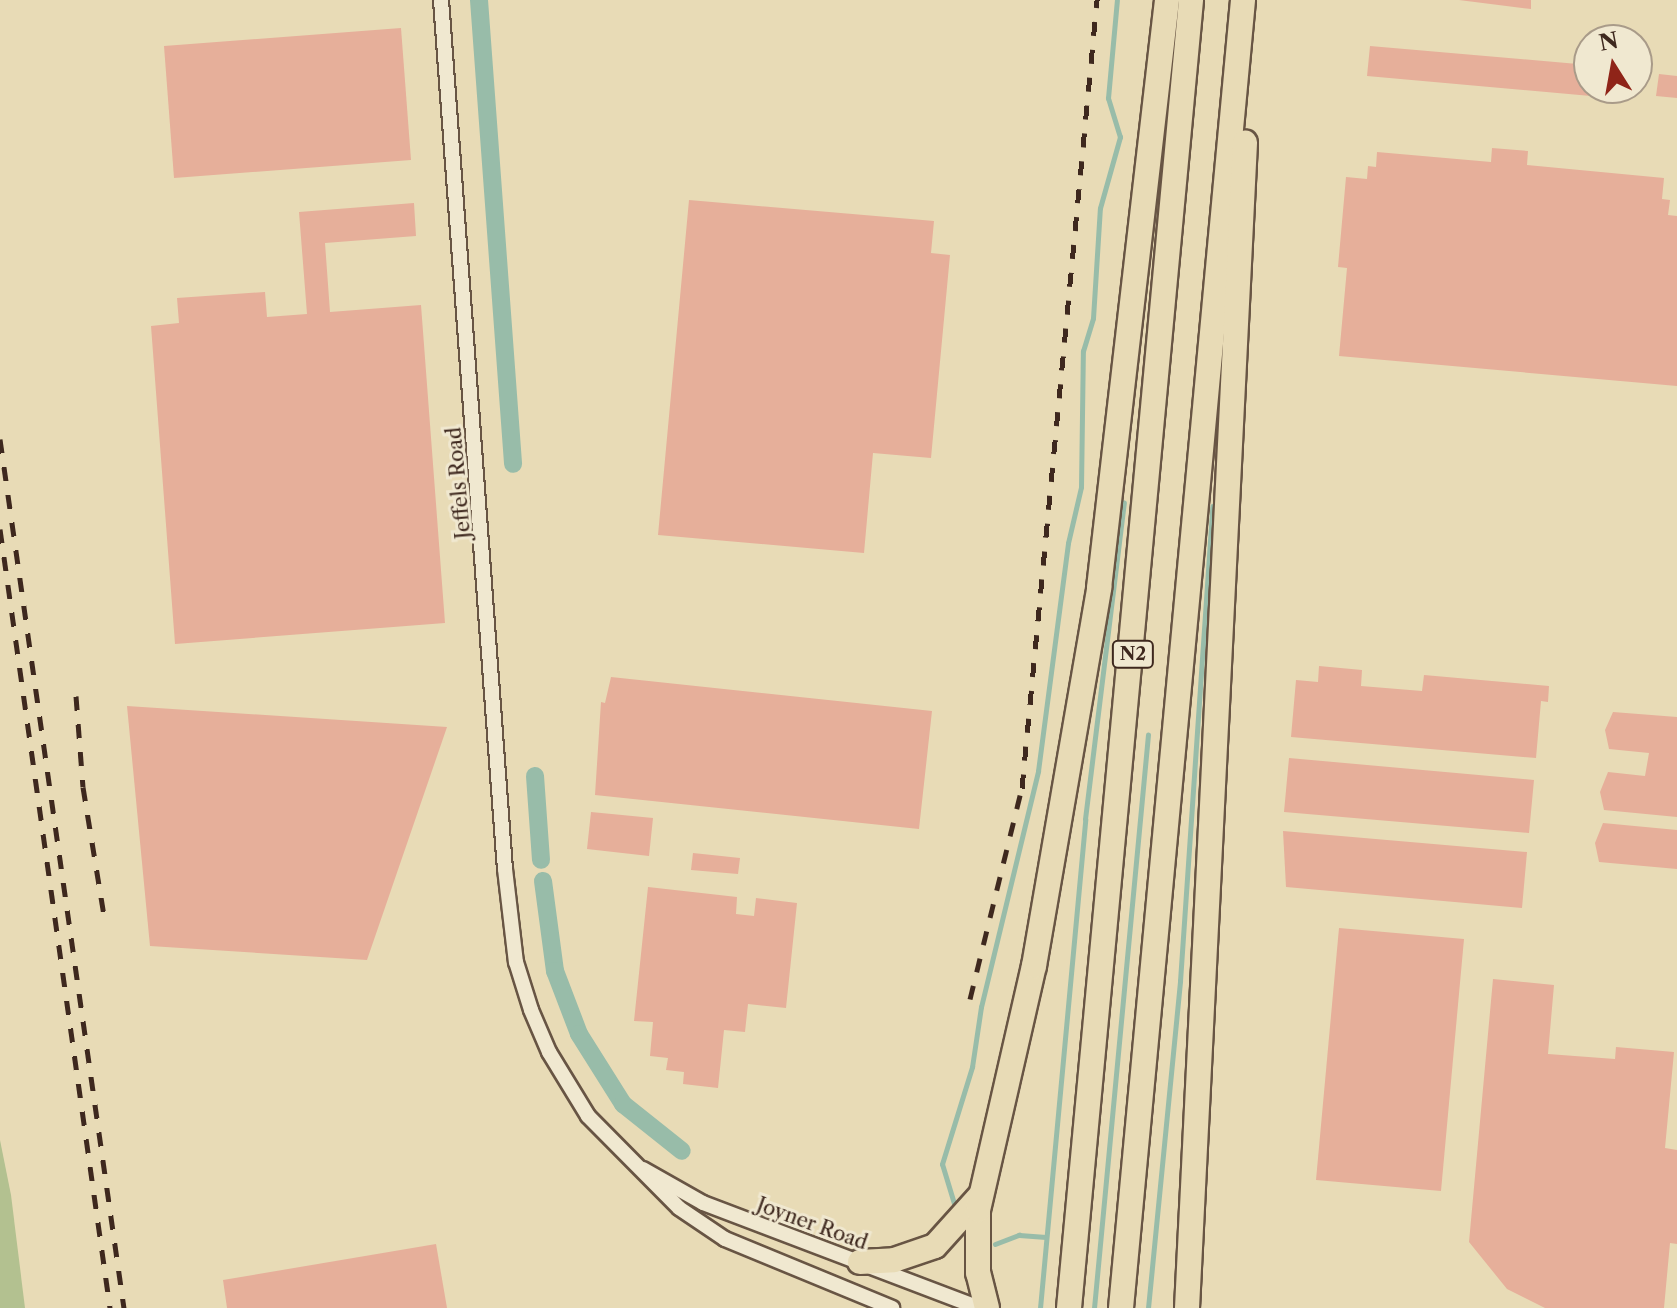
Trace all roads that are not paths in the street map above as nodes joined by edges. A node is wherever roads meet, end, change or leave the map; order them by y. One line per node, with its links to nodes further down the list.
1 (441, 0): 5 (street, Jeffels Road)
2 (1167, 0): 7 (highway)
3 (1191, 0): 12 (highway, N2)
4 (1245, 0): 13 (highway, N2); 14 (highway)
5 (516, 962): 6 (street, Joyner Road)
6 (635, 1166): 8 (street, Joyner Road); 9 (street, Joyner Road)
7 (981, 1195): 8 (highway); 11 (highway)
8 (860, 1262): 10 (street, Joyner Road)
9 (892, 1308)
10 (980, 1308)
11 (987, 1308)
12 (1069, 1308)
13 (1121, 1308)
14 (1187, 1308)

